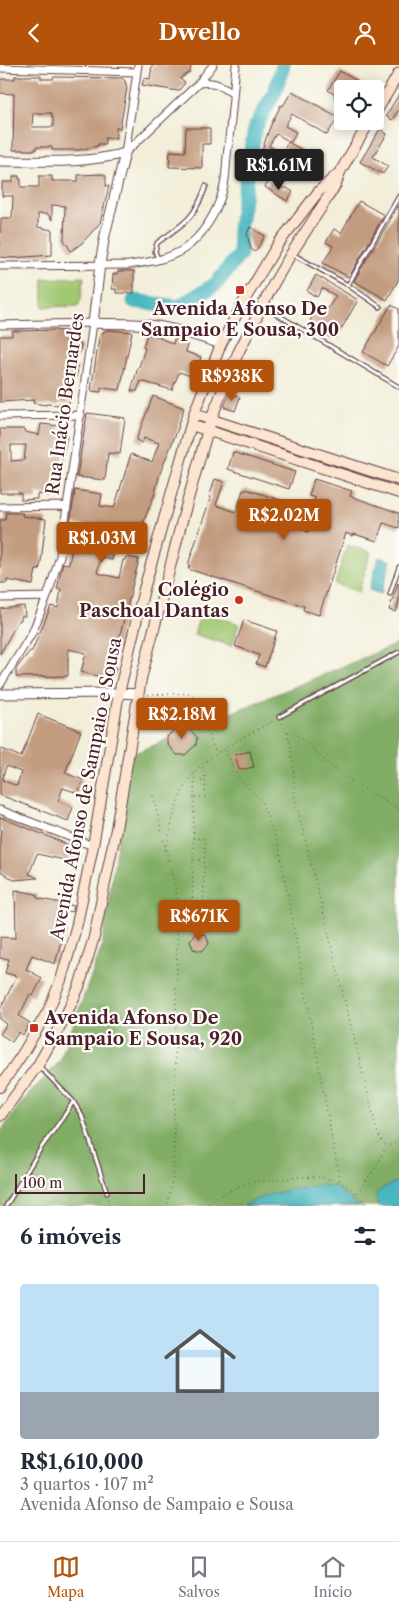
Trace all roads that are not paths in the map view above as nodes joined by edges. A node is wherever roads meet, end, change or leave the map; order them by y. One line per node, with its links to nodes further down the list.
1 (213, 65): 6 (street)
2 (236, 65): 7 (street)
3 (0, 68): 4 (street)
4 (138, 69): 10 (street)
5 (399, 73): 8 (main road)
6 (199, 83): 7 (street); 10 (street)
7 (233, 93): 17 (street)
8 (384, 99)
9 (365, 130): 12 (main road, Avenida Afonso de Sampaio e Sousa)
10 (125, 153): 11 (street); 18 (street, Rua Inácio Bernardes)
11 (0, 161)
12 (340, 173): 15 (main road, Avenida Afonso de Sampaio e Sousa); 16 (main road, Avenida Afonso de Sampaio e Sousa)
13 (206, 186): 17 (lane)
14 (399, 196): 20 (lane)
15 (278, 245): 16 (main road); 25 (main road, Avenida Afonso de Sampaio e Sousa)
16 (291, 254): 20 (lane); 21 (main road, Avenida Afonso de Sampaio e Sousa)
17 (159, 260): 18 (street)
18 (100, 264): 19 (street); 23 (street, Rua Inácio Bernardes)
19 (0, 266)
20 (348, 285): 22 (lane)
21 (262, 306): 26 (lane); 30 (main road, Avenida Afonso de Sampaio e Sousa)
22 (380, 307)
23 (93, 323): 24 (street); 25 (street); 28 (street, Rua Inácio Bernardes)
24 (0, 325)
25 (221, 344): 27 (main road, Avenida Afonso de Sampaio e Sousa)
26 (399, 387)
27 (194, 414): 30 (main road); 31 (main road, Avenida Afonso de Sampaio e Sousa)
28 (81, 415): 29 (street); 35 (street, Rua Inácio Bernardes)
29 (0, 416)
30 (211, 419): 32 (main road, Avenida Afonso de Sampaio e Sousa); 33 (main road)
31 (191, 425): 32 (main road); 43 (main road, Avenida Afonso de Sampaio e Sousa)
32 (207, 430): 34 (main road); 45 (main road, Avenida Afonso de Sampaio e Sousa)
33 (399, 480)
34 (399, 493)
35 (67, 506): 36 (street); 39 (street, Rua Inácio Bernardes)
36 (0, 507)
37 (399, 567): 38 (lane)
38 (390, 594)
39 (47, 597): 40 (street); 42 (street, Rua Inácio Bernardes)
40 (0, 598)
41 (399, 652): 46 (lane)
42 (0, 685)
43 (119, 693): 44 (street); 45 (street); 48 (main road, Avenida Afonso de Sampaio e Sousa)
44 (0, 694)
45 (138, 694): 49 (main road, Avenida Afonso de Sampaio e Sousa)
46 (279, 717)
47 (0, 810): 48 (street)
48 (93, 846): 50 (main road, Avenida Afonso de Sampaio e Sousa)
49 (38, 1065): 51 (lane); 52 (main road, Avenida Afonso de Sampaio e Sousa)
50 (0, 1087)
51 (73, 1101): 53 (lane); 54 (lane)
52 (0, 1116)
53 (107, 1193)
54 (6, 1206)

